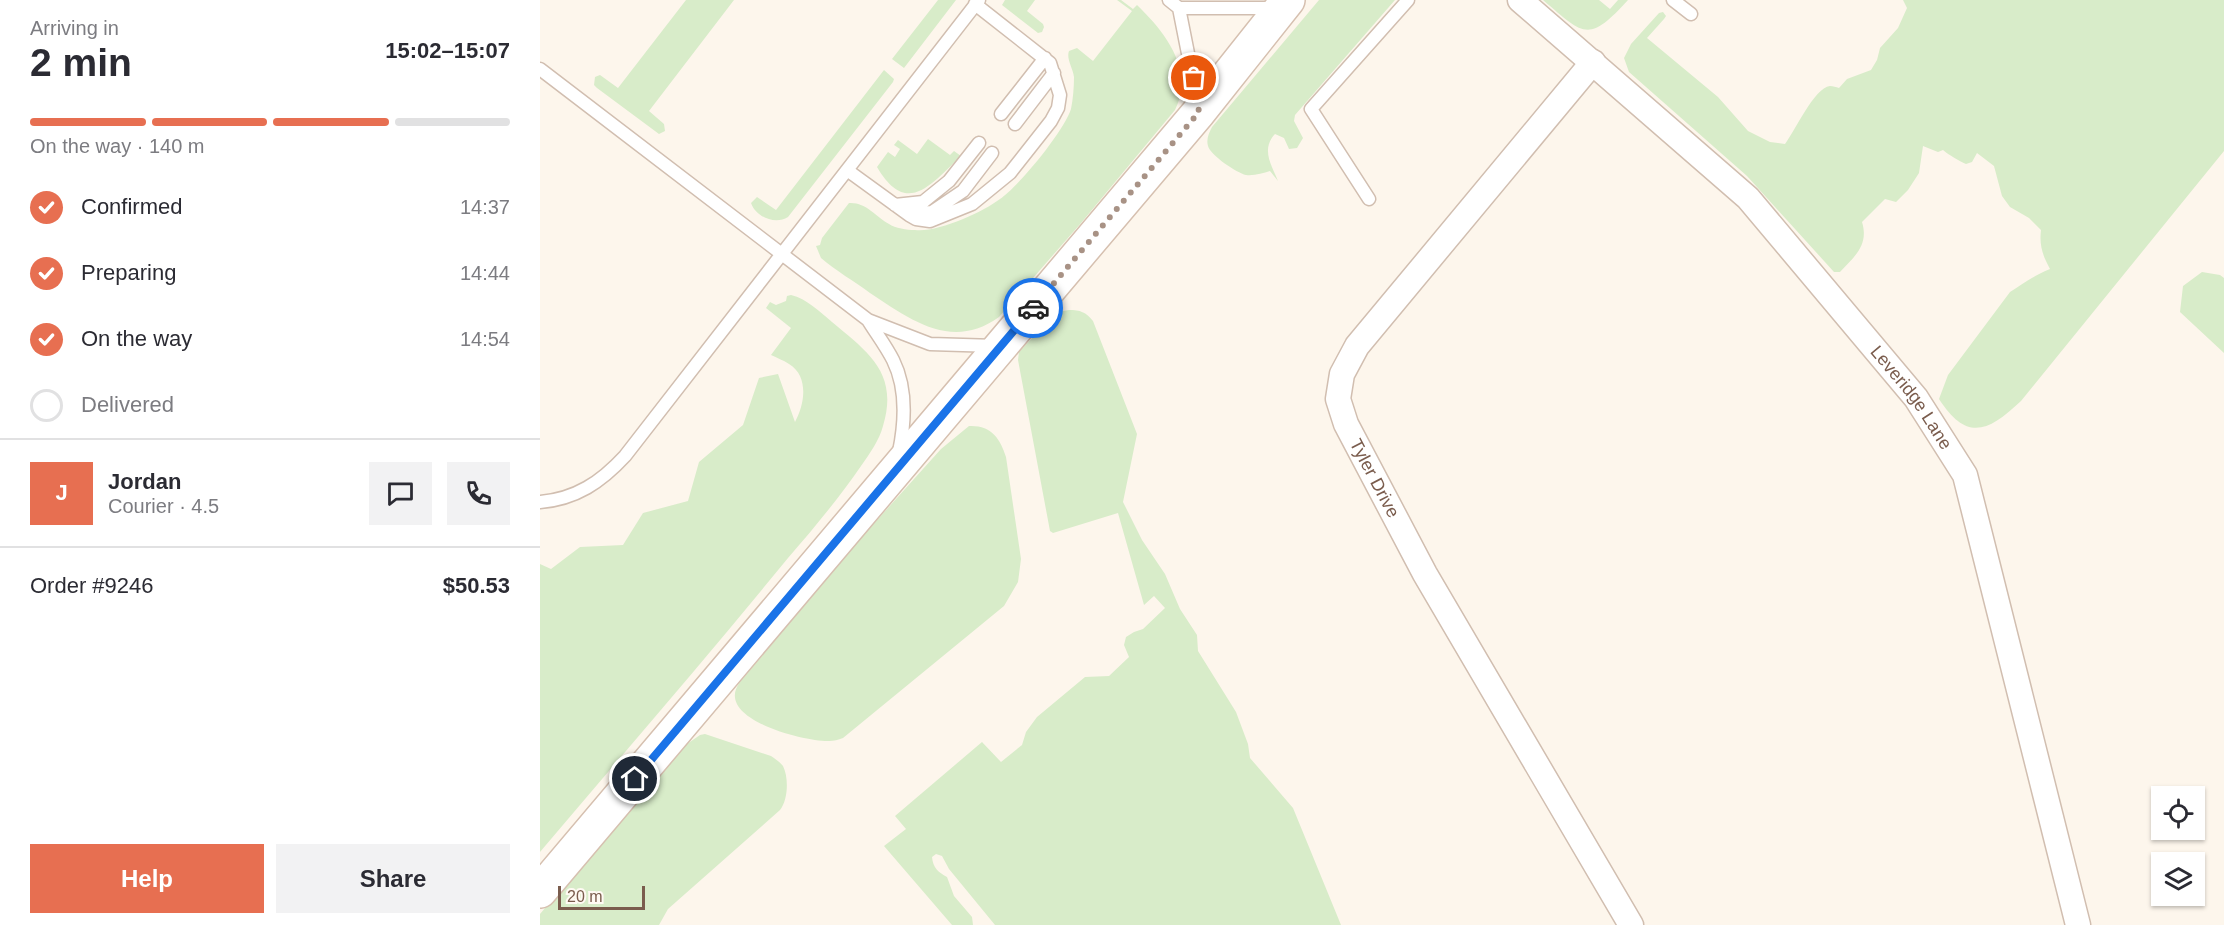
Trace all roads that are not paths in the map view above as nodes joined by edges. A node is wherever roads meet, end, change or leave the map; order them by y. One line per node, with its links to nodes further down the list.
1 (1408, 0): 18 (lane)
2 (1520, 0): 9 (street, Leveridge Lane)
3 (1673, 0): 7 (lane)
4 (977, 2): 8 (lane); 17 (lane)
5 (1174, 4): 6 (lane); 12 (lane)
6 (1285, 4): 12 (main road)
7 (1691, 14)
8 (1044, 57): 11 (lane); 13 (lane)
9 (1593, 62): 27 (street, Tyler Drive); 28 (street, Leveridge Lane)
10 (540, 69): 21 (lane)
11 (1054, 73): 14 (lane); 20 (lane)
12 (1199, 112): 23 (main road)
13 (1001, 114)
14 (1015, 124)
15 (979, 143): 19 (lane)
16 (992, 153): 20 (lane)
17 (847, 170): 19 (lane); 21 (lane)
18 (1369, 199)
19 (894, 205): 20 (lane)
20 (909, 215)
21 (782, 254): 22 (lane); 25 (lane)
22 (868, 320): 23 (lane); 24 (lane)
23 (1000, 346): 24 (main road)
24 (895, 471): 26 (main road)
25 (540, 502)
26 (540, 891)
27 (1631, 925)
28 (2078, 925)

